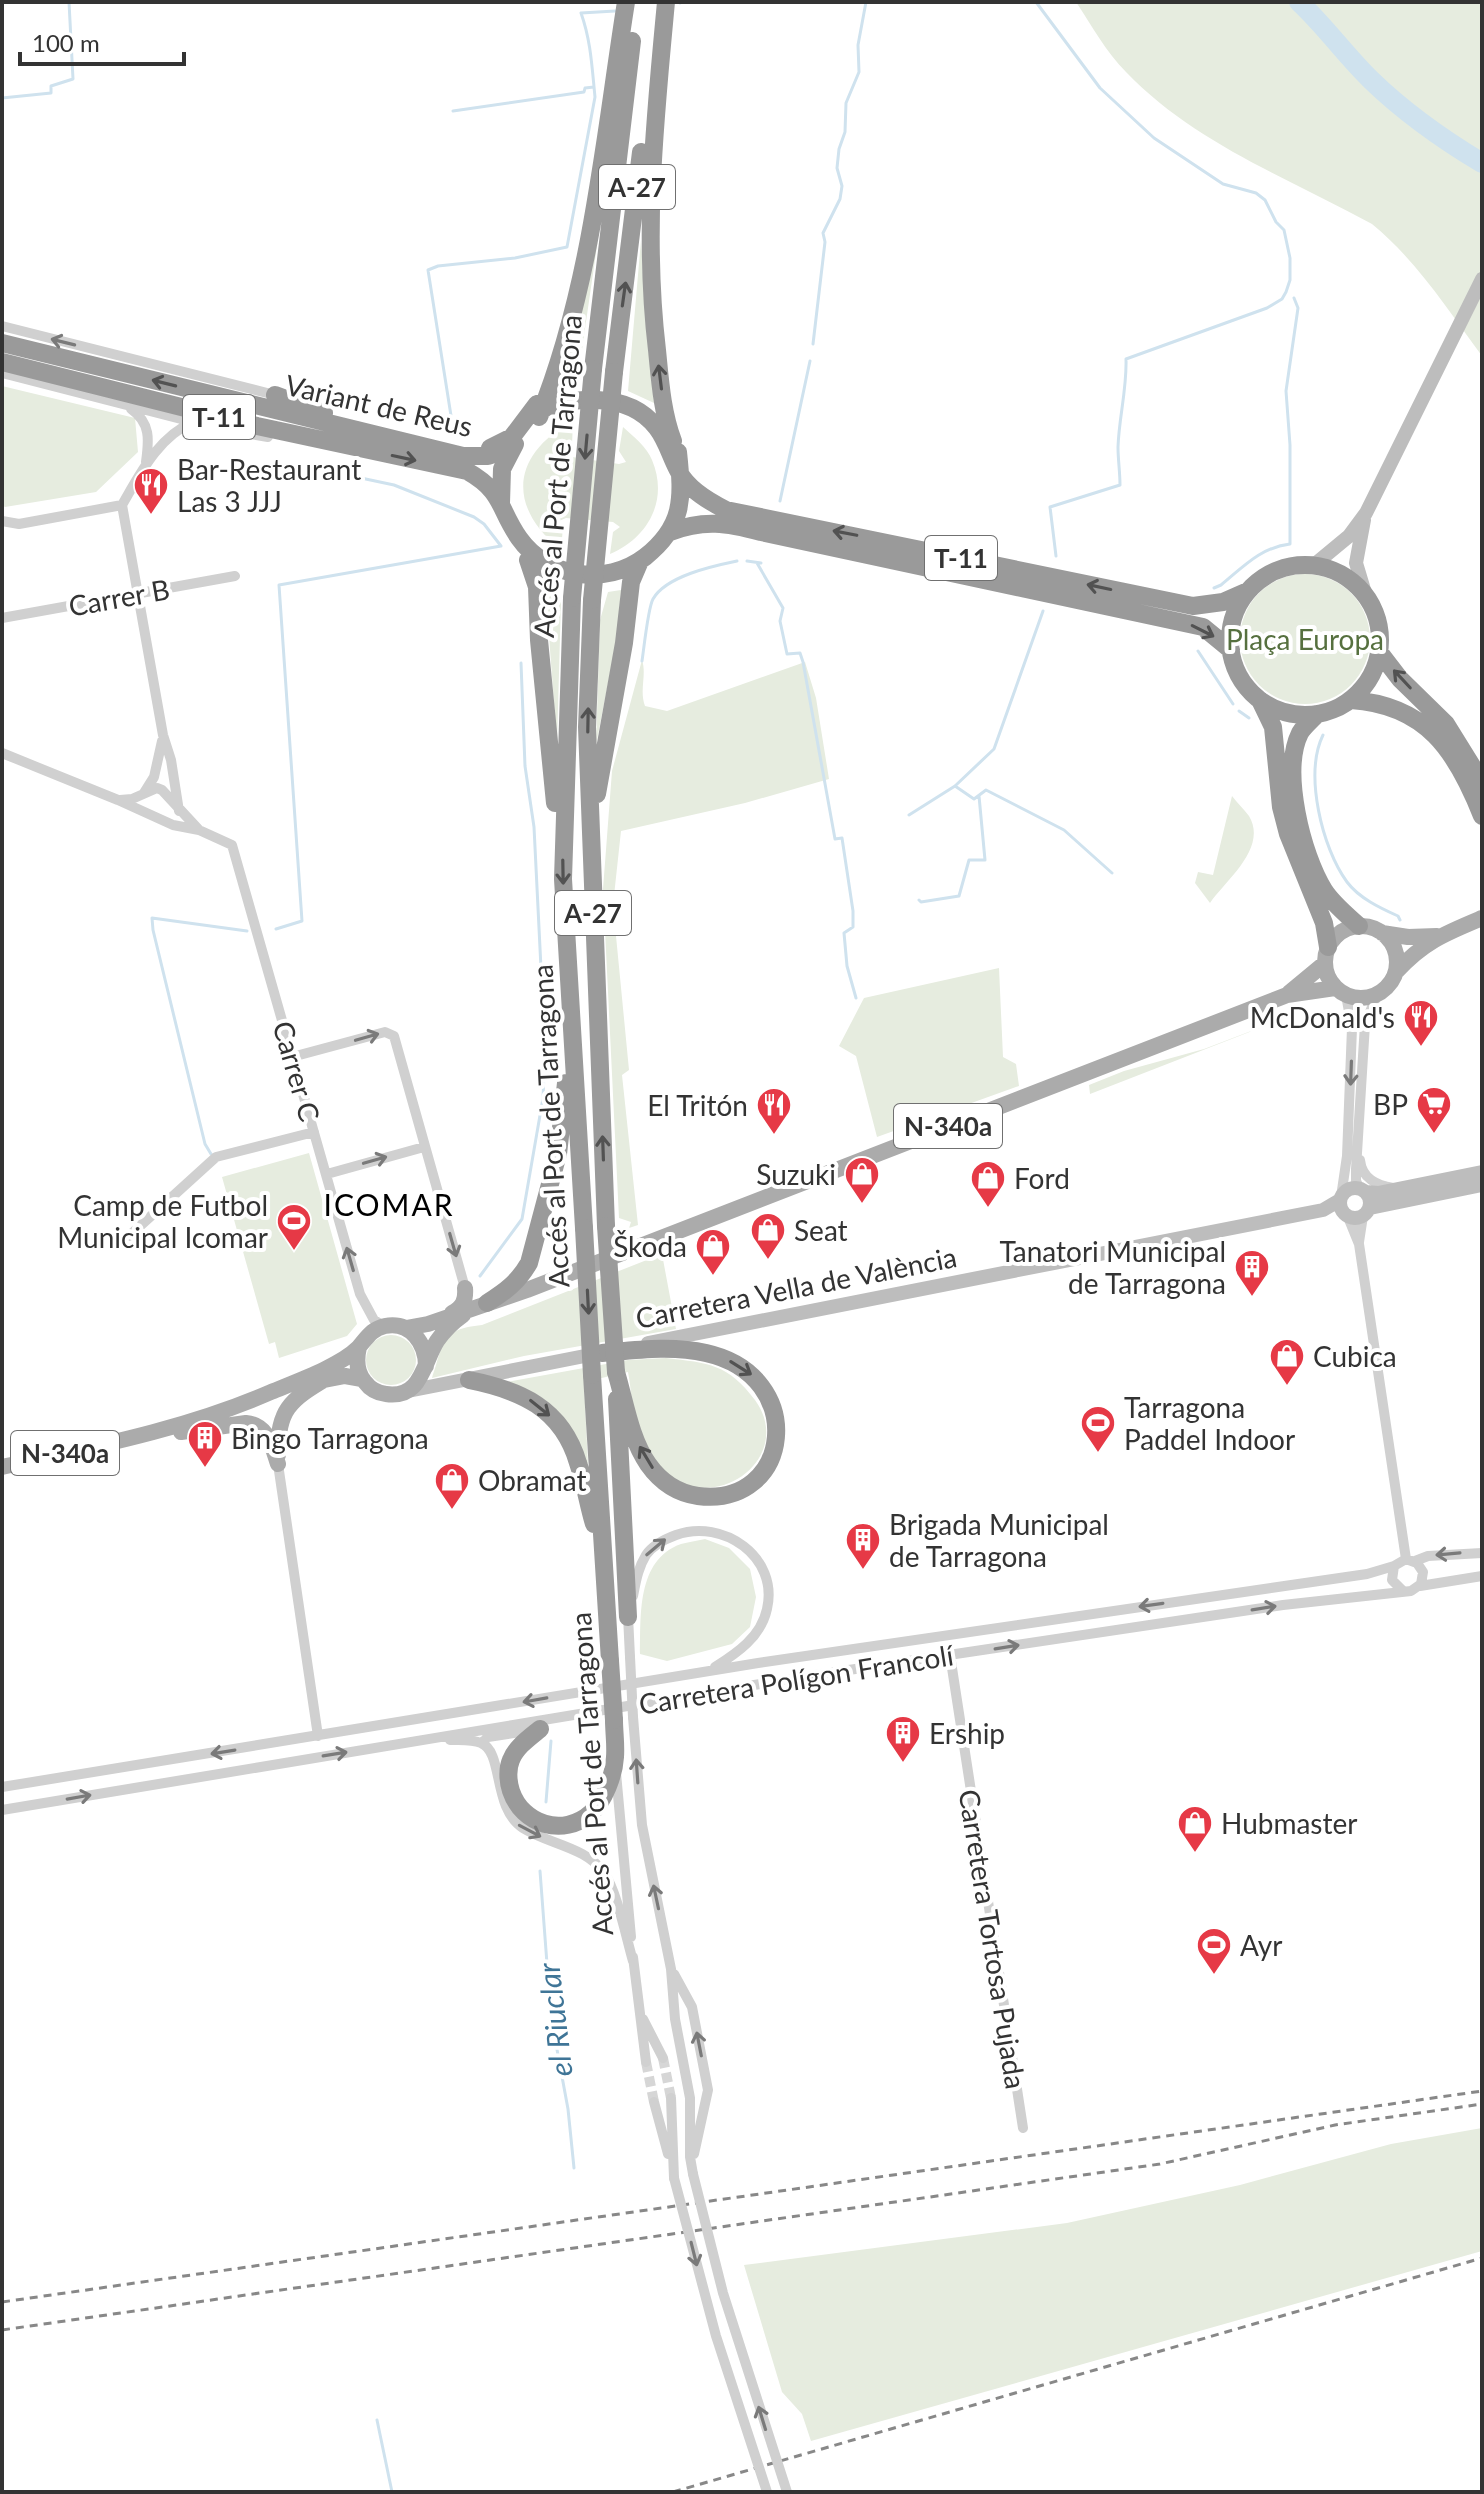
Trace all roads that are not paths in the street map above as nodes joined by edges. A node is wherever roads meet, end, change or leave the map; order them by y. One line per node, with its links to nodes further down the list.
1 (626, 2): 12 (highway)
2 (636, 2): 52 (highway, Accés al Port de Tarragona / A-27, one-way to 52, bridge)
3 (657, 2): 51 (highway, Accés al Port de Tarragona / A-27, one-way to 3, bridge)
4 (666, 2): 17 (highway, one-way to 4)
5 (1482, 279): 27 (street)
6 (2, 326): 10 (street, one-way to 6)
7 (2, 343): 14 (highway, Variant de Reus / T-11, one-way to 7)
8 (2, 362): 15 (highway, Variant de Reus / T-11)
9 (2, 373): 11 (street)
10 (275, 395): 14 (highway)
11 (126, 405): 13 (street); 19 (street)
12 (541, 412): 16 (highway); 18 (highway); 20 (highway, T-11)
13 (193, 422): 15 (street); 19 (street)
14 (336, 426): 18 (highway, Variant de Reus / T-11)
15 (296, 438): 18 (highway, Variant de Reus / T-11, one-way to 18)
16 (510, 449): 18 (highway, Variant de Reus / T-11); 22 (highway)
17 (678, 452): 20 (highway); 23 (highway)
18 (442, 458): 22 (highway, T-11)
19 (146, 464): 21 (street)
20 (680, 475): 23 (highway, T-11); 25 (highway)
21 (122, 505): 24 (street); 34 (street)
22 (500, 507): 28 (highway); 30 (highway, T-11)
23 (746, 513): 35 (highway, T-11, one-way to 23)
24 (2, 521)
25 (670, 532): 26 (highway, T-11); 30 (highway, T-11)
26 (761, 532): 30 (highway); 35 (highway, T-11)
27 (1354, 538): 29 (street); 33 (street)
28 (528, 560): 30 (highway); 52 (highway)
29 (1314, 565): 32 (highway, T-11); 33 (highway)
30 (641, 566): 51 (highway)
31 (235, 576): 34 (street, Carrer B)
32 (1248, 591): 35 (highway, T-11); 37 (highway)
33 (1365, 593): 38 (highway)
34 (138, 594): 36 (street, Carrer B); 42 (street)
35 (1173, 612): 37 (highway, T-11, one-way to 37)
36 (2, 618)
37 (1231, 650): 39 (highway, T-11)
38 (1380, 653): 40 (highway); 44 (highway, one-way to 38)
39 (1260, 700): 41 (highway); 57 (highway)
40 (1351, 700): 41 (highway); 48 (highway)
41 (1317, 714): 54 (highway)
42 (163, 735): 45 (street); 47 (street)
43 (2, 753): 46 (street, Carrer C)
44 (1482, 782)
45 (143, 794): 46 (street); 47 (street, Carrer C); 49 (street)
46 (118, 800): 49 (street, Carrer C)
47 (179, 811): 50 (street, Carrer C)
48 (1482, 816)
49 (156, 818): 50 (street, Carrer C)
50 (199, 830): 63 (street, Carrer C)
51 (590, 836): 82 (highway, Accés al Port de Tarragona / A-27, one-way to 51, bridge)
52 (563, 837): 59 (highway, Accés al Port de Tarragona / A-27, one-way to 59)
53 (1482, 918): 56 (main road)
54 (1359, 926): 55 (main road); 57 (main road, N-340a)
55 (1382, 933): 56 (main road); 58 (main road)
56 (1439, 936): 58 (main road)
57 (1326, 955): 60 (main road); 61 (main road, N-340a)
58 (1396, 972): 62 (main road)
59 (569, 977): 75 (highway); 91 (highway, Accés al Port de Tarragona / A-27, one-way to 91, bridge)
60 (1340, 991): 61 (main road, N-340a); 62 (main road, N-340a); 72 (street, one-way to 72)
61 (1287, 995): 75 (main road, N-340a)
62 (1377, 995): 65 (street)
63 (292, 1057): 64 (street, Carrer C); 66 (street, one-way to 66)
64 (314, 1132): 68 (street, Carrer C); 73 (street)
65 (1357, 1142): 70 (street); 71 (street)
66 (424, 1147): 68 (street, one-way to 66); 74 (street, one-way to 74)
67 (1482, 1172): 70 (street)
68 (327, 1174): 77 (street, Carrer C, one-way to 68)
69 (1482, 1185): 72 (street, Carretera Vella de València)
70 (1399, 1189): 71 (street)
71 (1363, 1191): 72 (street); 72 (street)
72 (1351, 1208): 80 (street, Carretera Vella de València); 93 (street)
73 (129, 1236)
74 (465, 1288): 76 (main road)
75 (479, 1306): 76 (main road, N-340a); 81 (main road, N-340a)
76 (443, 1318): 78 (main road, N-340a)
77 (384, 1326): 78 (main road, N-340a); 79 (main road, N-340a)
78 (406, 1328): 81 (main road)
79 (359, 1347): 84 (main road); 87 (main road, N-340a)
80 (602, 1353): 82 (highway, one-way to 82); 85 (street, Carretera Vella de València)
81 (426, 1366): 86 (main road, N-340a)
82 (616, 1372): 98 (highway, Accés al Port de Tarragona / A-27)
83 (327, 1378): 84 (main road, N-340a); 87 (main road, N-340a); 89 (main road)
84 (362, 1379): 86 (main road, N-340a)
85 (469, 1380): 86 (street, Carretera Vella de València); 91 (highway, one-way to 91)
86 (408, 1391)
87 (271, 1393): 88 (main road, N-340a)
88 (128, 1438): 89 (main road); 90 (main road, N-340a)
89 (278, 1464): 103 (street)
90 (2, 1467)
91 (603, 1553): 106 (highway, Accés al Port de Tarragona / A-27, bridge)
92 (1482, 1553): 93 (street, one-way to 93)
93 (1410, 1560): 94 (street); 96 (street)
94 (1394, 1566): 97 (street); 100 (street, Carretera Polígon Francolí, one-way to 100)
95 (1482, 1576): 96 (street)
96 (1420, 1586): 97 (street)
97 (1402, 1590): 99 (street, Carretera Polígon Francolí, one-way to 97)
98 (628, 1617): 100 (street, one-way to 100); 110 (street, Accés al Port de Tarragona / A-27, one-way to 98, bridge)
99 (950, 1655): 101 (street, Carretera Polígon Francolí); 116 (street, Carretera Tortosa Pujada)
100 (709, 1671): 103 (street, Carretera Polígon Francolí, one-way to 103)
101 (583, 1713): 102 (street); 104 (street, Carretera Polígon Francolí)
102 (540, 1729): 105 (street); 106 (highway)
103 (318, 1736): 107 (street, Carretera Polígon Francolí, one-way to 107)
104 (428, 1739): 105 (street); 108 (street, Carretera Polígon Francolí, one-way to 104)
105 (482, 1743): 109 (street, one-way to 109)
106 (615, 1759): 109 (street, Accés al Port de Tarragona / A-27)
107 (2, 1787)
108 (2, 1810)
109 (633, 1961): 111 (street, Accés al Port de Tarragona / A-27)
110 (671, 1969): 117 (street, Accés al Port de Tarragona / A-27); 117 (street, Accés al Port de Tarragona / A-27, one-way to 110)
111 (638, 2010): 112 (street, Accés al Port de Tarragona / A-27); 113 (street, Accés al Port de Tarragona / A-27)
112 (663, 2058)
113 (646, 2062)
114 (671, 2098): 118 (street)
115 (654, 2102): 118 (street)
116 (1023, 2128)
117 (693, 2174): 120 (street, Accés al Port de Tarragona / A-27, one-way to 117, bridge)
118 (674, 2178): 119 (street, one-way to 119, bridge)
119 (767, 2492)
120 (787, 2492)

